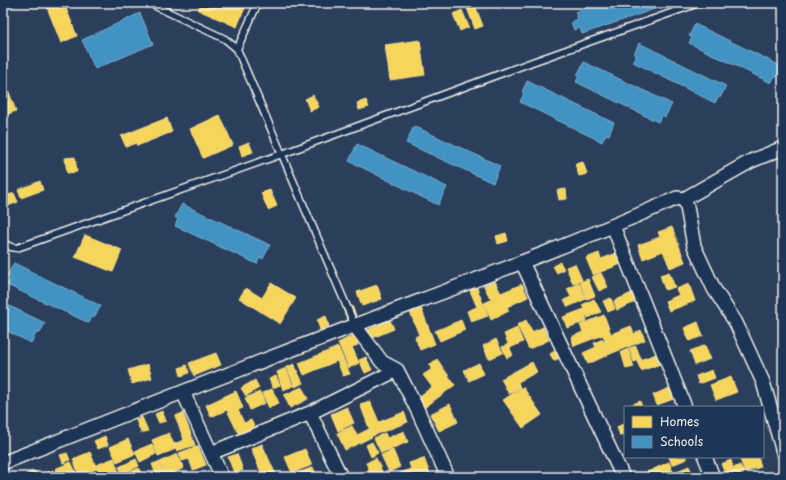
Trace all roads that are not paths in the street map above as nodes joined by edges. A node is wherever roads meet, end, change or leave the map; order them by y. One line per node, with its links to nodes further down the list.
1 (150, 3): 4 (lane)
2 (258, 3): 4 (lane)
3 (700, 3): 6 (lane)
4 (237, 49): 6 (lane)
5 (783, 148): 7 (street)
6 (282, 154): 9 (lane); 11 (lane)
7 (684, 198): 8 (street); 16 (street)
8 (613, 226): 10 (street); 14 (street)
9 (3, 243)
10 (522, 262): 11 (street); 23 (street)
11 (355, 326): 12 (street); 13 (street)
12 (397, 370): 15 (street); 22 (street)
13 (183, 392): 17 (street); 19 (street)
14 (684, 406)
15 (310, 412): 17 (street); 21 (street)
16 (783, 452)
17 (212, 453): 20 (street)
18 (705, 458): 24 (street)
19 (3, 463)
20 (222, 477)
21 (341, 477)
22 (448, 477)
23 (623, 477)
24 (713, 477)

